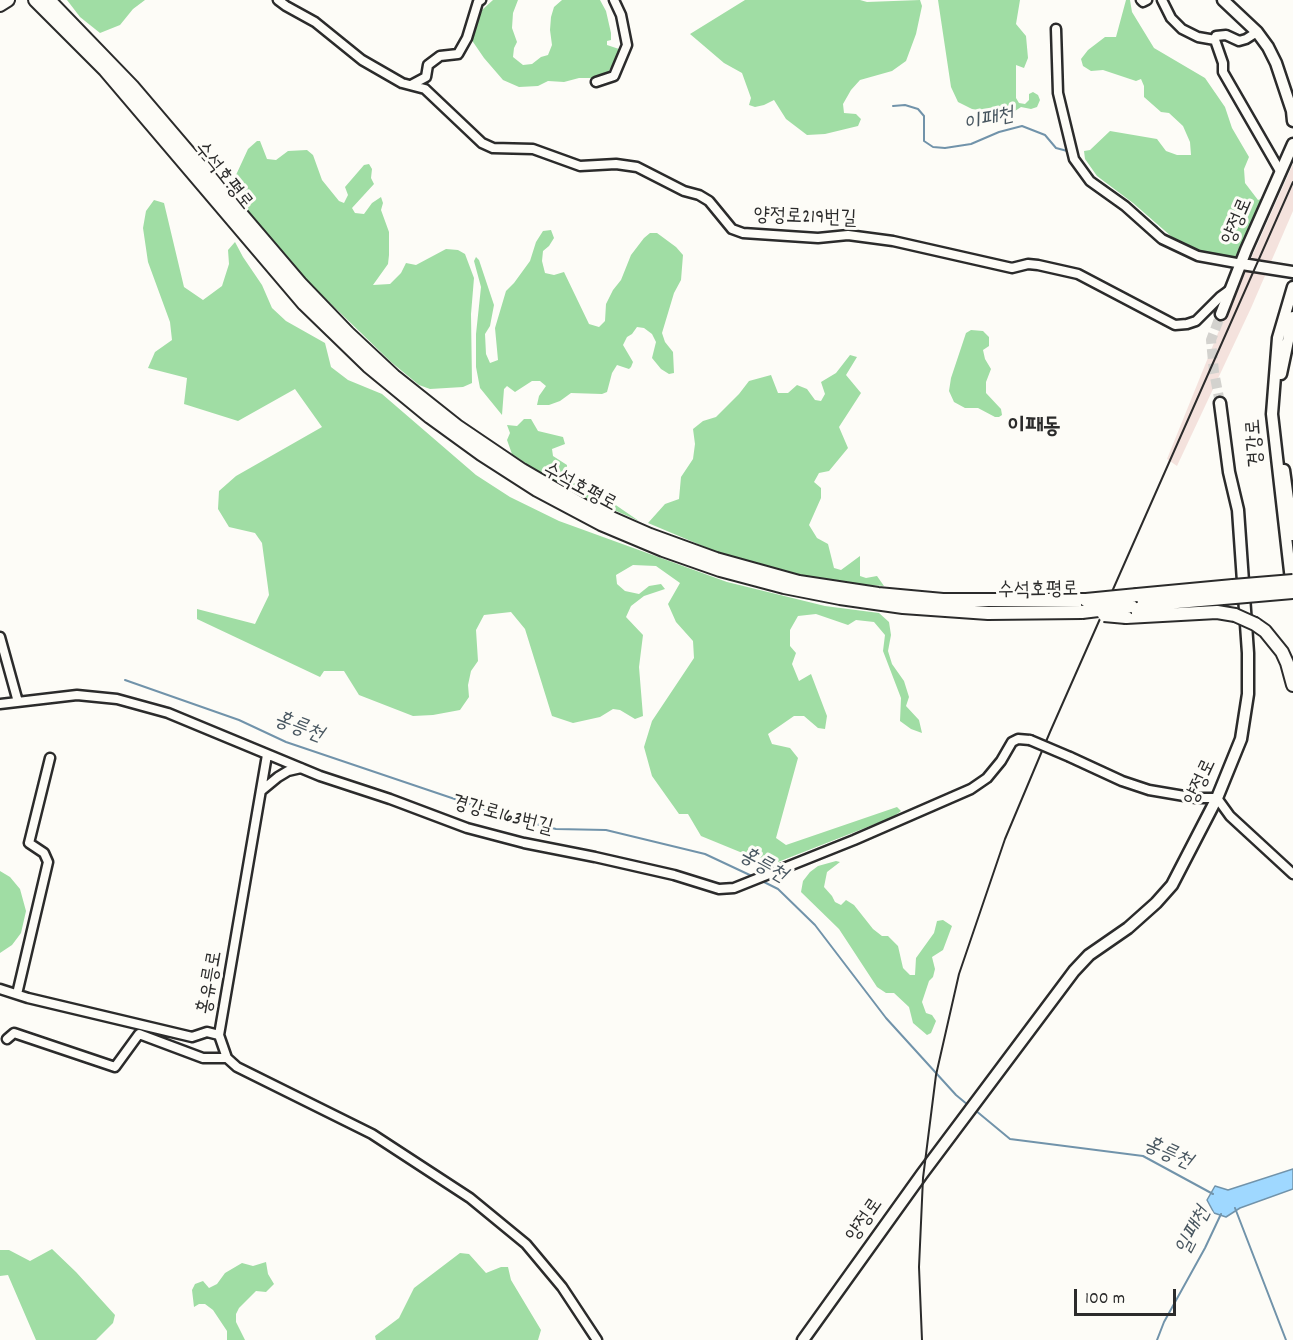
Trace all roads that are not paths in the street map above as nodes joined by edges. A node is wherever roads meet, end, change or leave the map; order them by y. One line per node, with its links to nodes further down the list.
1 (8, 0): 11 (highway)
2 (35, 0): 33 (highway, 수석호평로)
3 (49, 0): 33 (highway, 수석호평로)
4 (278, 0): 16 (street, 양정로219번길)
5 (481, 0): 16 (street)
6 (614, 0): 15 (street)
7 (1141, 0): 8 (street)
8 (1147, 0)
9 (1162, 0): 14 (street)
10 (1223, 0): 13 (main road)
11 (0, 5)
12 (1056, 29): 20 (street)
13 (1257, 32): 14 (street); 17 (main road)
14 (1215, 40): 19 (street)
15 (597, 82)
16 (411, 85): 23 (street, 양정로219번길)
17 (1293, 121)
18 (1293, 144): 19 (main road, 양정로)
19 (1280, 171): 20 (main road, 양정로)
20 (1242, 264): 21 (main road); 23 (main road, 양정로)
21 (1293, 272)
22 (1293, 287): 31 (main road, 경강로)
23 (1231, 289): 24 (main road, 양정로)
24 (1221, 314)
25 (1293, 317): 27 (main road, 경강로)
26 (1220, 403): 42 (main road, 양정로)
27 (1293, 528)
28 (1293, 581): 29 (highway, 수석호평로, bridge)
29 (1234, 592): 30 (highway, 수석호평로, bridge); 32 (highway, 수석호평로)
30 (1293, 592)
31 (1293, 598)
32 (1131, 606): 33 (highway, 수석호평로, bridge); 33 (highway, 수석호평로, bridge); 35 (highway, bridge)
33 (1055, 607)
34 (0, 637): 36 (street)
35 (1293, 686)
36 (17, 698): 37 (street); 38 (street)
37 (0, 704)
38 (267, 755): 40 (street, 경강로163번길); 41 (street, 홍유릉로)
39 (51, 758): 45 (street)
40 (302, 768): 41 (street); 42 (street, 경강로163번길, bridge)
41 (261, 791): 46 (street, 홍유릉로)
42 (1217, 798): 43 (street); 50 (main road, 양정로)
43 (1293, 874)
44 (0, 989): 45 (street)
45 (17, 994): 46 (street)
46 (219, 1035): 48 (street, 홍유릉로)
47 (7, 1039): 48 (street)
48 (227, 1058): 49 (street)
49 (597, 1340)
50 (803, 1340)

